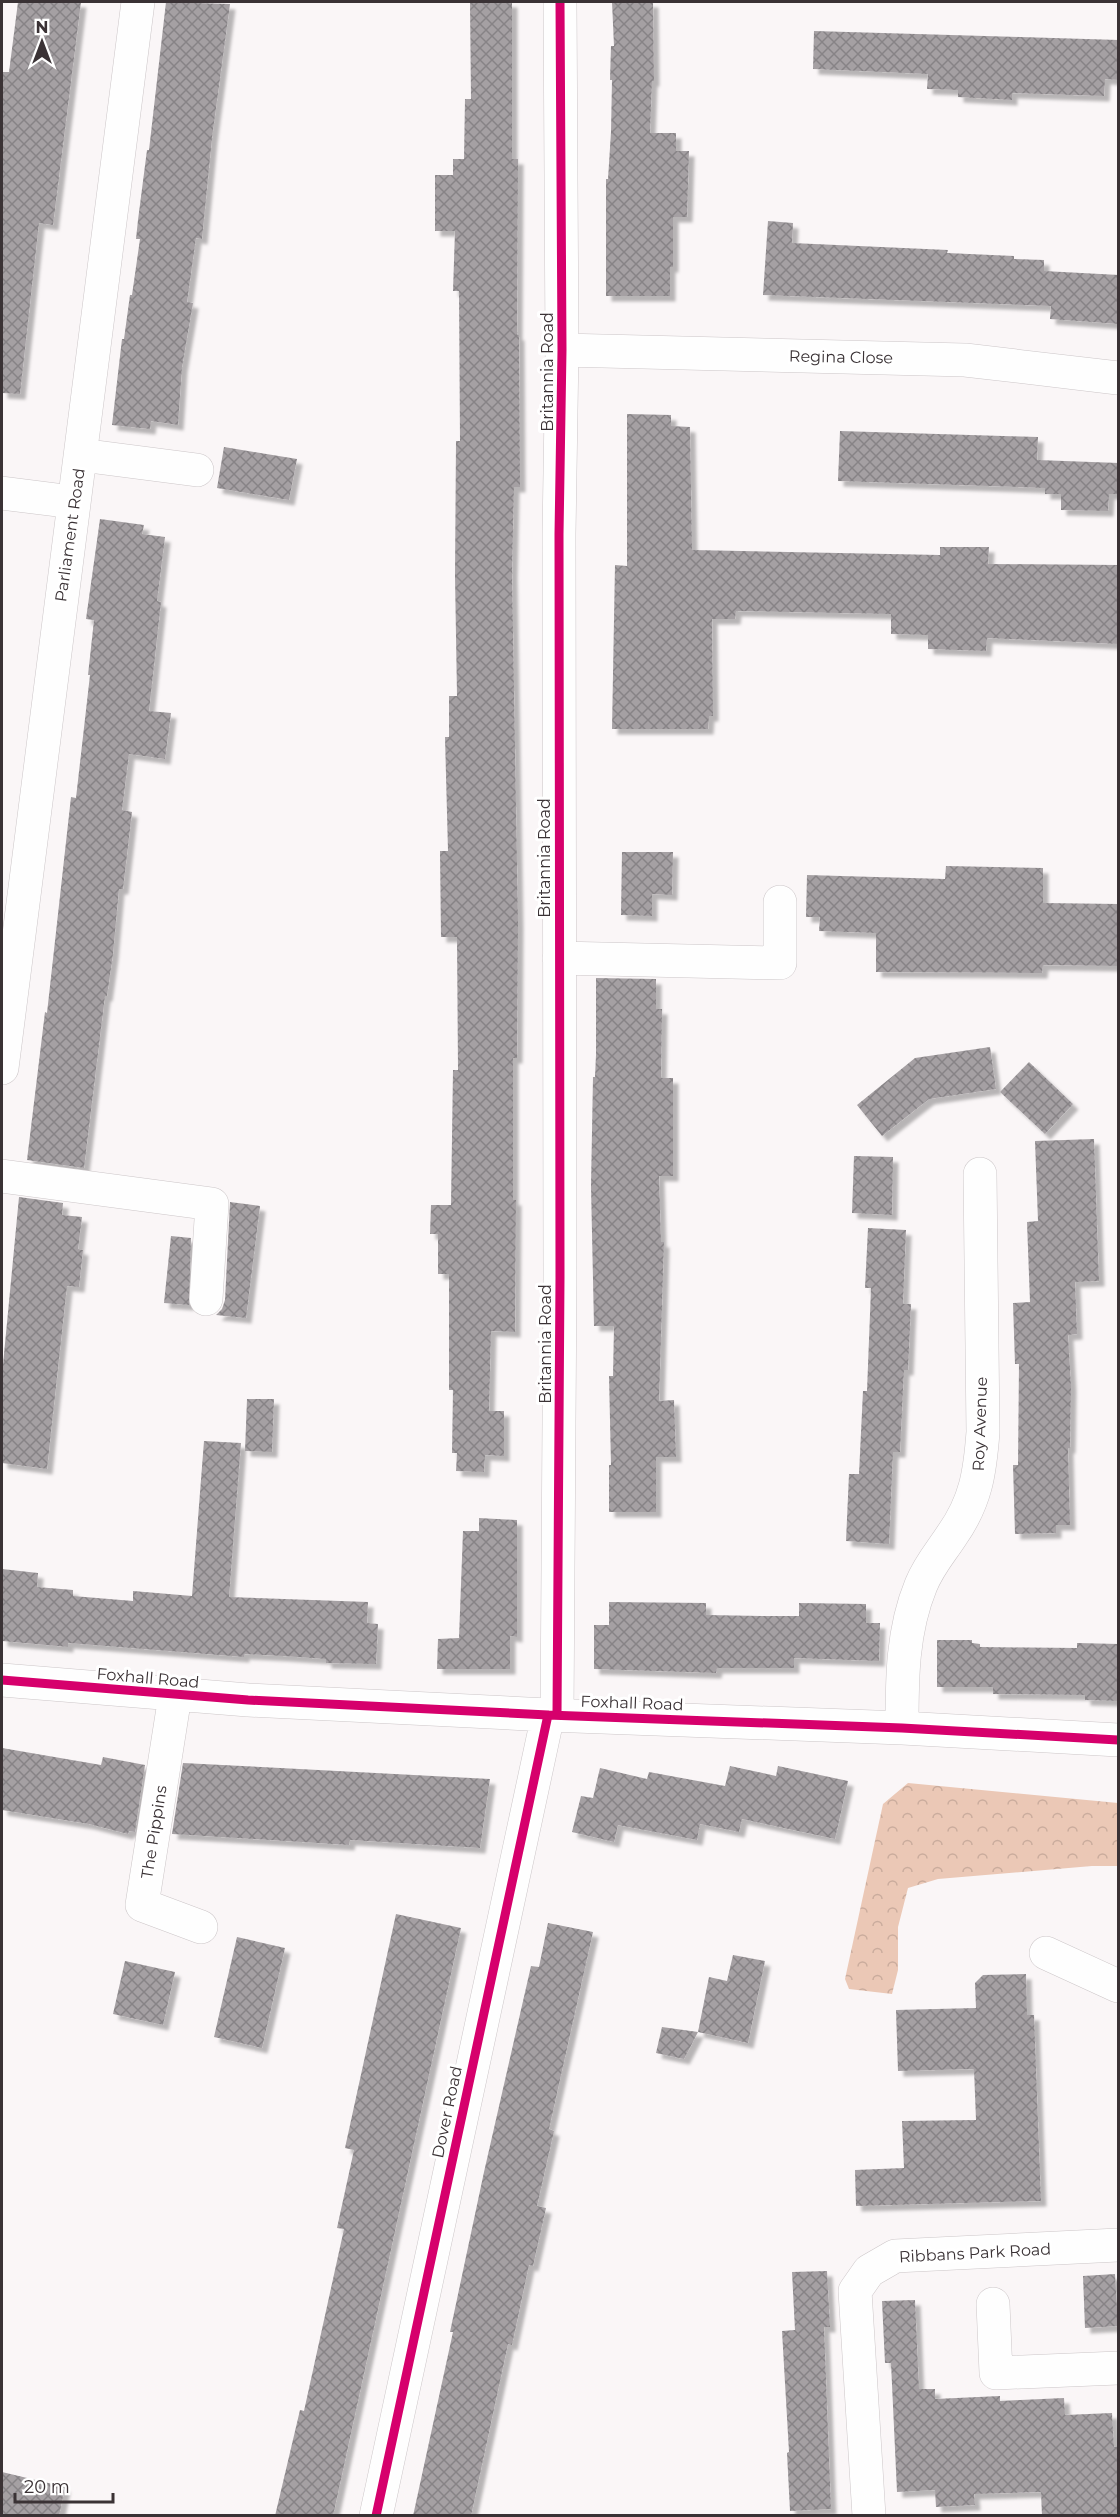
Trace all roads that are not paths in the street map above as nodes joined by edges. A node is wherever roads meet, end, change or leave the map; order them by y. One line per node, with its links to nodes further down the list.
1 (138, 2): 5 (street, Parliament Road)
2 (560, 2): 3 (street, Britannia Road)
3 (562, 350): 4 (street, Regina Close); 11 (street, Britannia Road)
4 (1119, 378)
5 (81, 455): 6 (street); 8 (street, Parliament Road)
6 (198, 470)
7 (2, 493): 8 (street)
8 (74, 502): 9 (street, Parliament Road)
9 (14, 882): 12 (street, Parliament Road)
10 (780, 903): 11 (street)
11 (559, 958): 18 (street, Britannia Road)
12 (2, 1068)
13 (980, 1174): 19 (street, Roy Avenue)
14 (2, 1176): 15 (street)
15 (206, 1299)
16 (2, 1680): 17 (street, Foxhall Road)
17 (175, 1696): 18 (street, Foxhall Road); 21 (street, The Pippins)
18 (552, 1715): 19 (street, Foxhall Road); 27 (street, Dover Road)
19 (902, 1728): 20 (street, Foxhall Road)
20 (1119, 1740)
21 (201, 1927)
22 (1046, 1953): 23 (street)
23 (1119, 1986)
24 (1119, 2245): 28 (street, Ribbans Park Road)
25 (993, 2304): 26 (street)
26 (1119, 2368)
27 (376, 2516)
28 (869, 2516)

